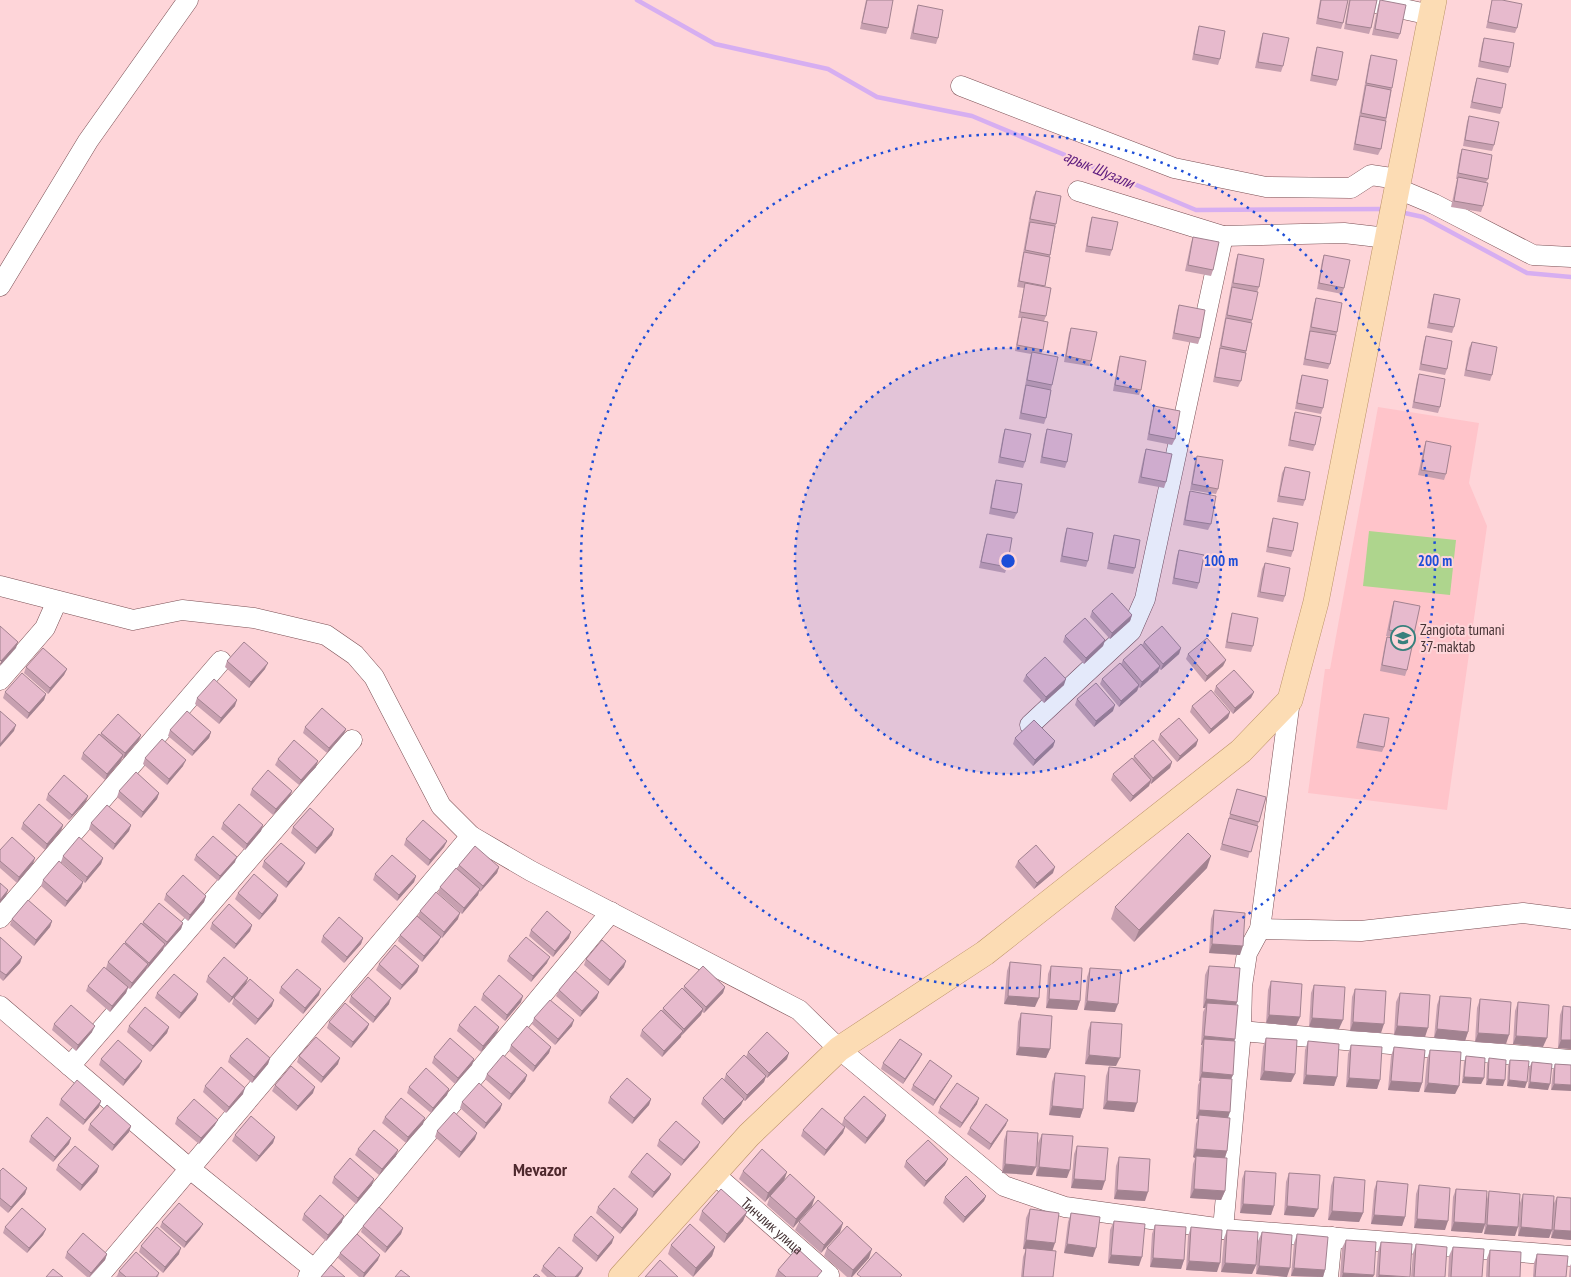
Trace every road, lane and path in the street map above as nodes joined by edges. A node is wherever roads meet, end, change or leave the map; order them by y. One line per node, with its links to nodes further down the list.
1 (188, 0): 10 (street)
2 (1362, 0): 3 (street)
3 (1433, 7): 5 (main road)
4 (961, 86): 5 (street)
5 (1396, 188): 7 (main road); 9 (street)
6 (1078, 191): 8 (street)
7 (1388, 231): 8 (street); 15 (main road)
8 (1223, 236): 16 (street)
9 (1571, 257)
10 (0, 286)
11 (0, 586): 12 (street)
12 (57, 601): 14 (street); 18 (street)
13 (221, 661): 20 (street)
14 (0, 680)
15 (1290, 700): 22 (street); 25 (main road)
16 (1030, 725)
17 (352, 740): 27 (street)
18 (471, 836): 19 (street); 28 (street)
19 (611, 912): 25 (street); 33 (street)
20 (0, 918)
21 (1571, 919): 22 (street)
22 (1260, 929): 24 (street)
23 (0, 1006): 27 (street)
24 (1241, 1032): 26 (street); 30 (street)
25 (839, 1049): 29 (main road); 30 (street)
26 (1571, 1060)
27 (70, 1066): 28 (street)
28 (189, 1168): 33 (street); 34 (street)
29 (714, 1174): 35 (main road); 36 (street, Тинчлик улица)
30 (1223, 1229): 31 (street)
31 (1332, 1237): 32 (street); 37 (street)
32 (1571, 1256)
33 (311, 1273)
34 (98, 1277)
35 (621, 1277)
36 (828, 1277)
37 (1328, 1277)

